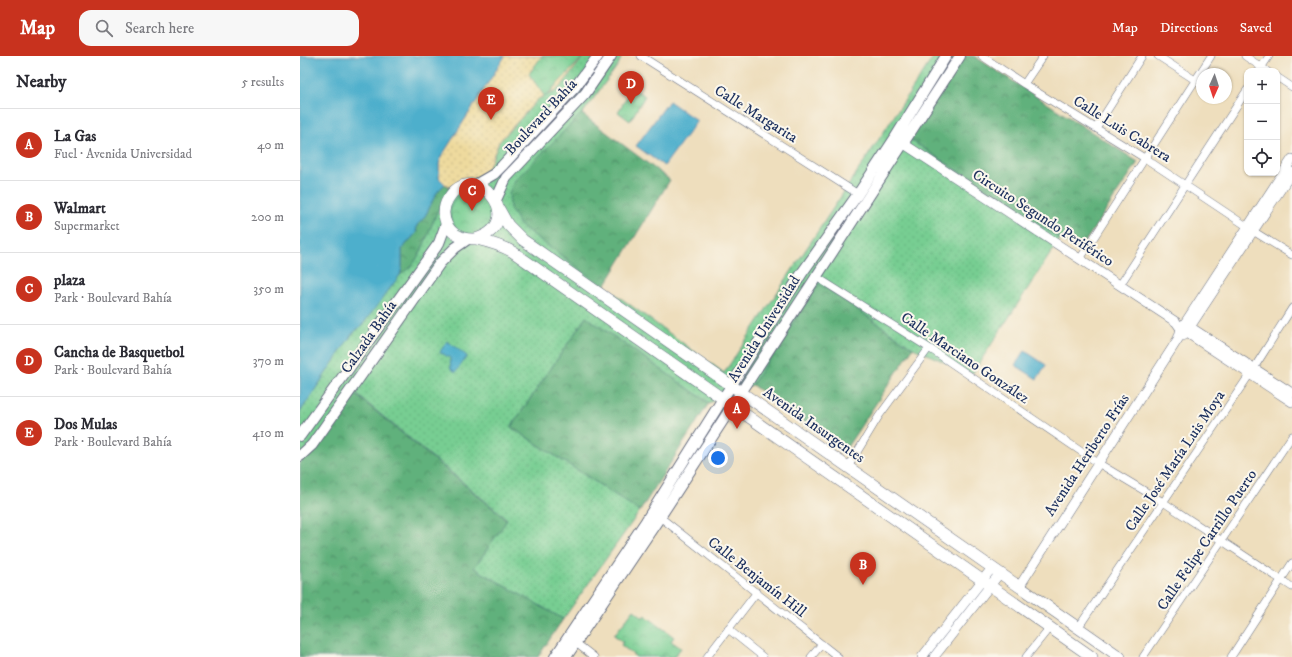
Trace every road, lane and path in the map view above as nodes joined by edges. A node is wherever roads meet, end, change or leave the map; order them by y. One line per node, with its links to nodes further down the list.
1 (598, 56): 25 (main road, Boulevard Bahía)
2 (611, 56): 28 (main road, Boulevard Bahía)
3 (641, 56): 27 (street, Calle Margarita)
4 (946, 56): 21 (main road, Avenida Universidad)
5 (960, 56): 21 (main road, Avenida Universidad)
6 (982, 56): 17 (street, Calle Luis Cabrera)
7 (1043, 56): 17 (street)
8 (1142, 56): 20 (street)
9 (1158, 56): 15 (street)
10 (1211, 56): 15 (street)
11 (1245, 56): 13 (street)
12 (1269, 56): 14 (street)
13 (1260, 68)
14 (1264, 68)
15 (1195, 80): 22 (street)
16 (1280, 80): 18 (street)
17 (1024, 84): 20 (street, Calle Luis Cabrera)
18 (1292, 87)
19 (1244, 95): 26 (street)
20 (1096, 128): 22 (street, Calle Luis Cabrera)
21 (899, 140): 27 (main road, Avenida Universidad); 33 (street, Circuito Segundo Periférico); 34 (main road, Avenida Universidad)
22 (1146, 159): 26 (street, Calle Luis Cabrera); 33 (street)
23 (1292, 159): 30 (street, Avenida Heriberto Frías)
24 (1292, 172): 30 (street, Avenida Heriberto Frías)
25 (474, 185): 28 (main road); 29 (main road)
26 (1186, 185): 30 (street, Calle Luis Cabrera); 35 (street)
27 (858, 194): 42 (main road, Avenida Universidad)
28 (497, 204): 31 (main road); 37 (main road, Avenida Insurgentes)
29 (446, 224): 31 (main road); 48 (main road, Calzada Bahía)
30 (1250, 229): 32 (street, Calle Luis Cabrera); 38 (street, Avenida Heriberto Frías)
31 (471, 239): 39 (main road, Avenida Insurgentes); 50 (main road, Calzada Bahía)
32 (1292, 255)
33 (1080, 259): 35 (street, Circuito Segundo Periférico)
34 (816, 276): 40 (street, Calle Marciano González); 43 (main road, Avenida Universidad)
35 (1120, 285): 38 (street, Circuito Segundo Periférico)
36 (1292, 308): 41 (street, Calle José María Luis Moya)
37 (635, 318): 39 (main road); 42 (main road, Avenida Insurgentes)
38 (1184, 327): 41 (street, Circuito Segundo Periférico); 51 (street, Avenida Heriberto Frías)
39 (624, 330): 45 (main road, Avenida Insurgentes)
40 (929, 348): 51 (street, Calle Marciano González); 52 (street)
41 (1251, 371): 44 (street); 46 (street); 53 (street, Calle José María Luis Moya)
42 (731, 385): 43 (main road, Avenida Insurgentes); 45 (main road, Avenida Universidad)
43 (741, 393): 47 (main road, Avenida Universidad); 52 (main road, Avenida Insurgentes)
44 (1292, 393)
45 (723, 399): 47 (main road, Avenida Insurgentes); 66 (main road, Avenida Universidad)
46 (1292, 402)
47 (733, 406): 54 (main road, Avenida Universidad); 59 (main road, Avenida Insurgentes)
48 (300, 436)
49 (1292, 436): 55 (street, Calle Felipe Carrillo Puerto)
50 (300, 456)
51 (1098, 463): 53 (street, Calle Marciano González); 60 (street, Avenida Heriberto Frías)
52 (848, 467): 57 (main road, Avenida Insurgentes)
53 (1163, 502): 55 (street, Calle Marciano González); 64 (street, Calle José María Luis Moya)
54 (660, 517): 62 (street, Calle Benjamín Hill); 66 (main road, Avenida Universidad)
55 (1222, 541): 58 (street, Calle Marciano González); 80 (street, Calle Felipe Carrillo Puerto)
56 (1292, 563): 58 (street)
57 (996, 571): 59 (street); 60 (main road, Avenida Insurgentes)
58 (1281, 580): 61 (street, Calle Marciano González); 81 (street)
59 (986, 583): 63 (main road, Avenida Insurgentes); 75 (street); 76 (street)
60 (1019, 586): 64 (main road, Avenida Insurgentes)
61 (1292, 587)
62 (757, 592): 65 (street); 67 (street, Calle Benjamín Hill)
63 (1050, 627): 77 (street); 78 (main road, Avenida Insurgentes)
64 (1078, 628): 79 (main road, Avenida Insurgentes)
65 (728, 629): 71 (street); 72 (street)
66 (572, 640): 68 (main road, Avenida Universidad); 69 (main road, Avenida Universidad); 70 (street)
67 (822, 644): 73 (street); 74 (street, Calle Benjamín Hill)
68 (555, 657)
69 (566, 657)
70 (594, 657)
71 (707, 657)
72 (763, 657)
73 (811, 657)
74 (838, 657)
75 (922, 657)
76 (934, 657)
77 (1026, 657)
78 (1092, 657)
79 (1120, 657)
80 (1143, 657)
81 (1231, 657)

